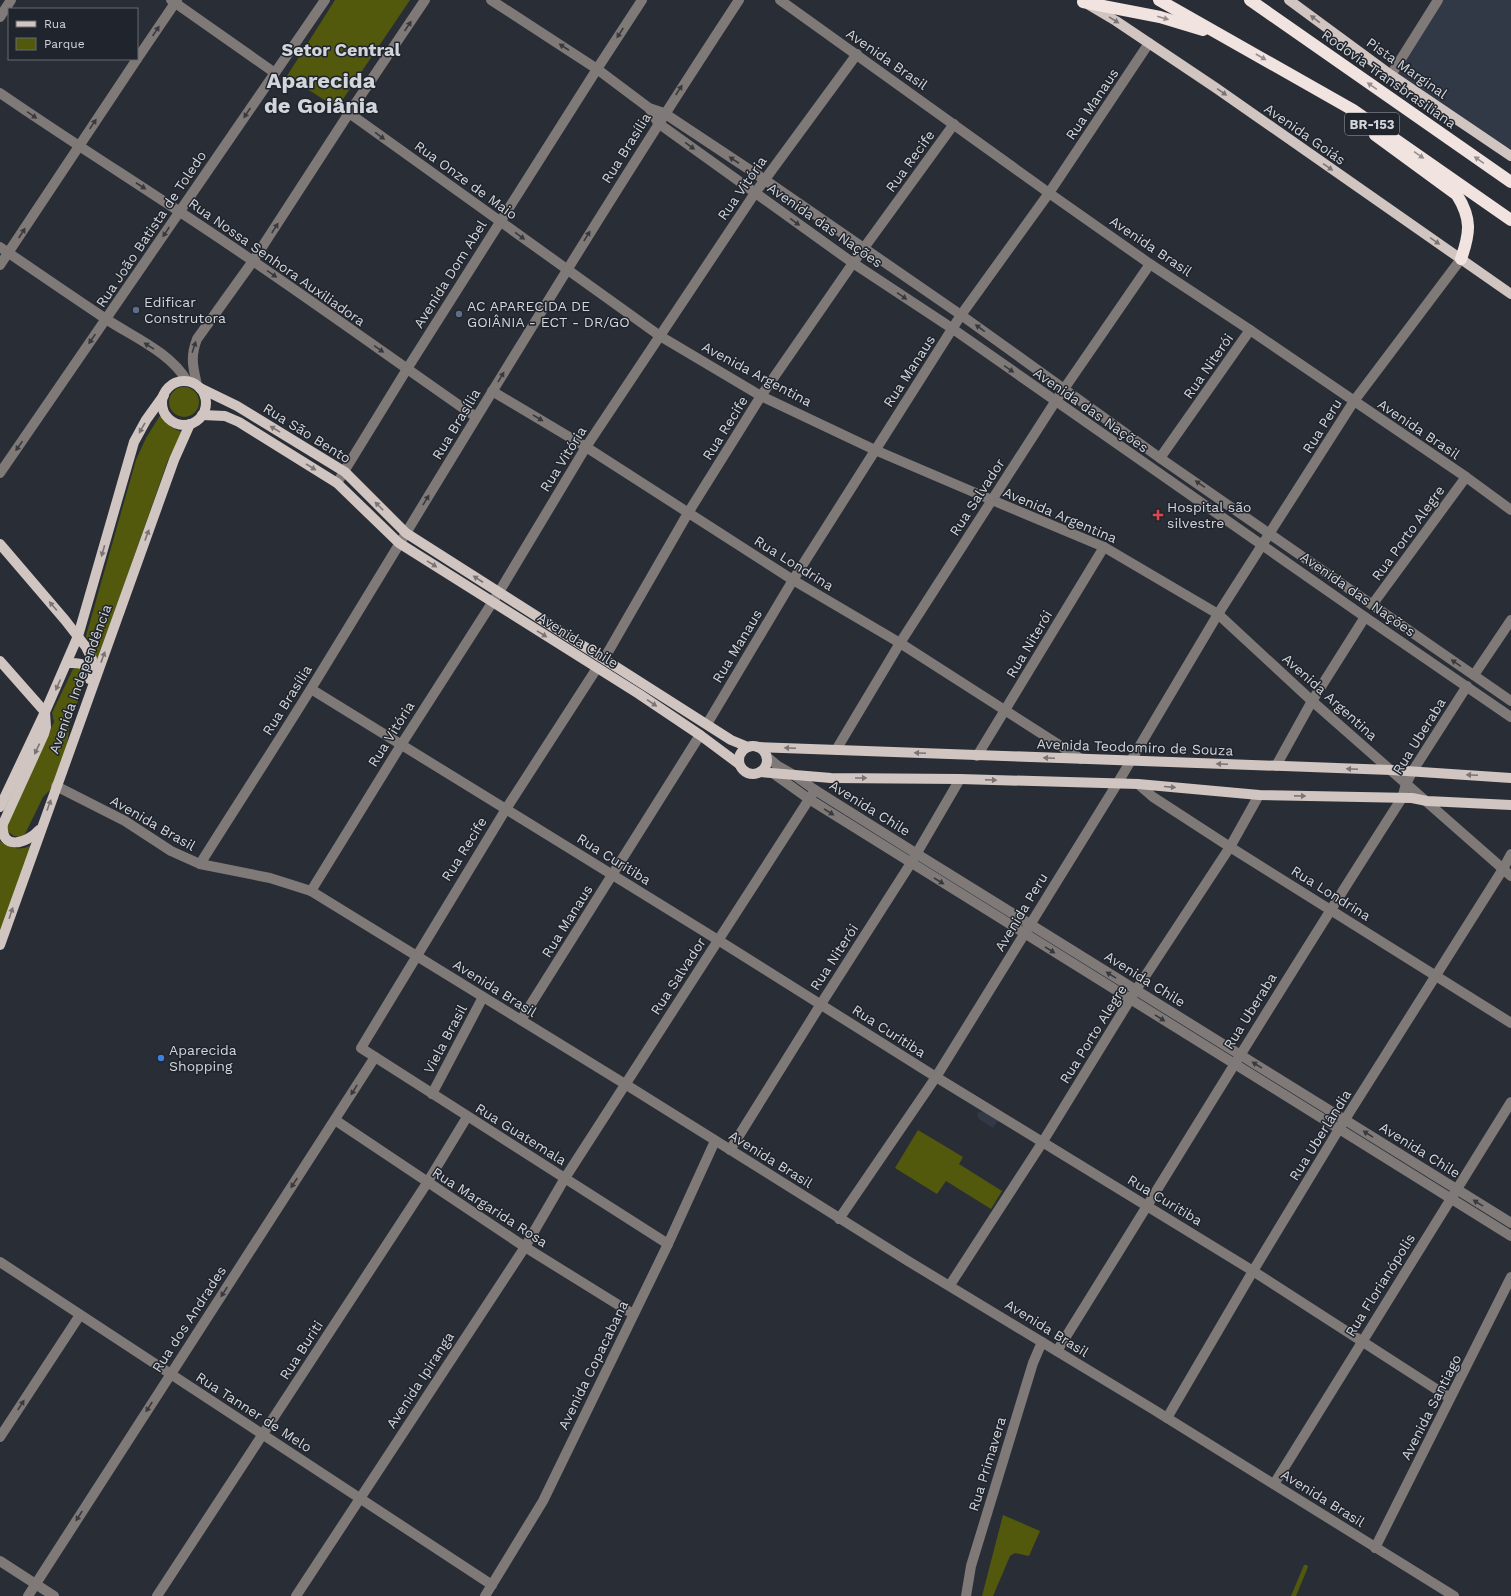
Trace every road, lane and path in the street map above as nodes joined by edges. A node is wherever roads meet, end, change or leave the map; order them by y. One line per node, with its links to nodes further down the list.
1 (11, 0): 15 (street)
2 (325, 0): 23 (street, Rua João Batista de Toledo)
3 (425, 0): 28 (street, one-way to 3)
4 (492, 0): 22 (street, one-way to 4)
5 (642, 0): 22 (street, Avenida Dom Abel, one-way to 22)
6 (739, 0): 29 (street, Rua Brasília, one-way to 6)
7 (780, 0): 19 (street, Avenida Brasil)
8 (1159, 0): 17 (highway, BR-153)
9 (1250, 0): 16 (highway, Rodovia Transbrasiliana / BR-153)
10 (1258, 0): 16 (highway)
11 (1290, 0): 24 (main road, Pista Marginal, one-way to 11)
12 (1438, 0): 24 (street)
13 (174, 1): 20 (street, one-way to 13); 23 (street)
14 (1083, 1): 17 (highway, one-way to 17); 18 (main road, Avenida Goiás, one-way to 18)
15 (0, 17)
16 (1281, 22): 35 (highway, Rodovia Transbrasiliana / BR-153, one-way to 16)
17 (1227, 38): 27 (highway, BR-153, one-way to 27)
18 (1150, 43): 37 (street, Rua Manaus); 44 (main road, Avenida Goiás, one-way to 44)
19 (857, 54): 31 (street, Avenida Brasil); 34 (street, Rua Vitória)
20 (138, 57)
21 (136, 60): 32 (street, one-way to 21)
22 (597, 69): 26 (street); 40 (street, Avenida Dom Abel)
23 (275, 73): 38 (street, Rua João Batista de Toledo, one-way to 38)
24 (1391, 75): 33 (main road, Pista Marginal)
25 (0, 93): 32 (street, Rua Nossa Senhora Auxiliadora, one-way to 32)
26 (649, 108): 29 (street, Avenida das Nações); 30 (street)
27 (1353, 110): 39 (highway, BR-153, one-way to 39); 44 (highway)
28 (349, 113): 40 (street, Rua Onze de Maio, one-way to 40); 45 (street, one-way to 28)
29 (664, 114): 30 (street, Rua Brasília); 34 (street, Avenida das Nações, one-way to 29)
30 (658, 123): 36 (street, Avenida das Nações, one-way to 36); 49 (street, Rua Brasília, one-way to 30)
31 (954, 124): 37 (street, Avenida Brasil); 42 (street, Rua Recife)
32 (78, 146): 38 (street, Rua Nossa Senhora Auxiliadora, one-way to 38); 43 (street, one-way to 32)
33 (1511, 156)
34 (765, 180): 36 (street, Rua Vitória); 42 (street, Avenida das Nações)
35 (1511, 182)
36 (755, 192): 46 (street, Avenida das Nações, one-way to 46); 55 (street, Rua Vitória)
37 (1049, 193): 47 (street, Avenida Brasil); 51 (street, Rua Manaus)
38 (180, 211): 45 (street, Rua Nossa Senhora Auxiliadora); 52 (street, Rua João Batista de Toledo, one-way to 52)
39 (1511, 220)
40 (500, 221): 49 (street, Rua Onze de Maio, one-way to 49); 56 (street, Avenida Dom Abel)
41 (0, 247): 43 (street)
42 (864, 248): 46 (street, Rua Recife); 51 (street, Avenida das Nações)
43 (9, 253): 48 (street); 52 (street)
44 (1461, 259): 50 (main road, Avenida Goiás); 63 (street, Rua Peru)
45 (253, 261): 56 (street, Rua Nossa Senhora Auxiliadora, one-way to 56); 58 (street, one-way to 45)
46 (853, 263): 53 (street, Avenida das Nações, one-way to 53); 62 (street, Rua Recife)
47 (1150, 264): 54 (street, Avenida Brasil); 59 (street, Rua Salvador)
48 (0, 265)
49 (567, 269): 55 (street, Avenida Argentina); 60 (street, Rua Brasília, one-way to 49)
50 (1511, 294)
51 (961, 315): 53 (street, Rua Manaus); 59 (street, Avenida das Nações, one-way to 51)
52 (106, 319): 57 (street, one-way to 52); 72 (street, Rua João Batista de Toledo, one-way to 72)
53 (953, 329): 64 (street, Avenida das Nações, one-way to 64); 69 (street, Rua Manaus)
54 (1250, 330): 63 (street, Avenida Brasil); 70 (street, Rua Niterói)
55 (660, 336): 62 (street, Avenida Argentina); 68 (street, Rua Vitória)
56 (407, 369): 66 (street, Rua Nossa Senhora Auxiliadora); 71 (street, Avenida Dom Abel)
57 (187, 381): 58 (main road); 61 (main road)
58 (199, 386): 65 (main road); 71 (main road, Rua São Bento, one-way to 58)
59 (1064, 388): 64 (street, Rua Salvador); 70 (street, Avenida das Nações)
60 (492, 391): 66 (street, Rua Brasília); 68 (street, Rua Londrina, one-way to 68)
61 (164, 396): 67 (main road); 91 (main road, Avenida Independência, one-way to 91)
62 (761, 396): 69 (street, Avenida Argentina); 77 (street, Rua Recife)
63 (1354, 401): 73 (street, Avenida Brasil); 79 (street, Rua Peru)
64 (1055, 402): 75 (street, Rua Salvador); 82 (street, Avenida das Nações)
65 (202, 415): 67 (main road); 74 (main road, Rua São Bento, one-way to 74)
66 (476, 417): 78 (street, Rua Brasília, one-way to 66)
67 (190, 424): 109 (main road, Avenida Independência, one-way to 67)
68 (586, 447): 77 (street, Rua Londrina); 85 (street, Rua Vitória)
69 (875, 450): 75 (street, Avenida Argentina); 84 (street, Rua Manaus)
70 (1160, 458): 79 (street, Avenida das Nações, one-way to 70)
71 (345, 472): 74 (street, Avenida Dom Abel); 78 (main road, Rua São Bento, one-way to 71)
72 (0, 473)
73 (1466, 477): 76 (street, Avenida Brasil); 87 (street, Rua Porto Alegre)
74 (337, 483): 80 (main road, Rua São Bento)
75 (992, 500): 83 (street, Avenida Argentina); 92 (street, Rua Salvador)
76 (1511, 510)
77 (688, 513): 84 (street, Rua Londrina); 93 (street, Rua Recife)
78 (406, 533): 80 (street, Rua Brasília); 85 (main road, Avenida Chile, one-way to 78)
79 (1271, 533): 82 (street, Rua Peru); 87 (street, Avenida das Nações)
80 (399, 543): 86 (main road, Avenida Chile, one-way to 86); 100 (street, Rua Brasília)
81 (0, 544): 91 (main road, one-way to 81)
82 (1263, 545): 88 (street, Rua Peru); 89 (street, Avenida das Nações)
83 (1104, 547): 88 (street, Avenida Argentina); 103 (street, Rua Niterói)
84 (793, 580): 92 (street, Rua Londrina); 106 (street, Rua Manaus)
85 (499, 592): 86 (street, Rua Vitória); 93 (main road, Avenida Chile)
86 (492, 602): 96 (main road, Avenida Chile, one-way to 96); 108 (street, Rua Vitória)
87 (1372, 605): 97 (street, Avenida das Nações, one-way to 87)
88 (1218, 614): 101 (street, Avenida Argentina); 115 (street, Avenida Peru)
89 (1365, 617): 99 (street, Avenida das Nações); 101 (street)
90 (1511, 620): 97 (street)
91 (78, 636): 95 (main road, Avenida Independência); 98 (main road)
92 (900, 643): 103 (street, Rua Londrina); 111 (street, Rua Salvador)
93 (604, 659): 106 (main road, Avenida Chile)
94 (0, 661): 104 (main road)
95 (68, 663): 98 (main road); 104 (main road, Avenida Independência, one-way to 104)
96 (597, 668): 107 (main road, Avenida Chile, one-way to 107); 136 (street, Rua Recife)
97 (1474, 675): 102 (street, Avenida das Nações)
98 (89, 678): 109 (main road)
99 (1467, 686): 105 (street, Avenida das Nações); 120 (street, Rua Uberaba)
100 (311, 689): 108 (street, Rua Curitiba); 142 (street, Rua Brasília)
101 (1312, 701): 117 (street); 118 (street, Avenida Argentina)
102 (1511, 701)
103 (1006, 710): 113 (street, Rua Niterói); 114 (street, Rua Londrina)
104 (45, 712): 134 (main road, Avenida Independência); 137 (main road, one-way to 137)
105 (1511, 717)
106 (707, 724): 110 (main road, Avenida Chile)
107 (700, 735): 116 (main road, Avenida Chile); 144 (street, Rua Manaus)
108 (401, 745): 136 (street, Rua Curitiba); 145 (street, Rua Vitória)
109 (71, 747): 128 (main road, Avenida Independência)
110 (753, 747): 111 (main road, Avenida Teodomiro de Souza, one-way to 110); 112 (main road); 116 (main road)
111 (836, 750): 113 (main road, Avenida Teodomiro de Souza, one-way to 111)
112 (766, 756): 119 (main road); 122 (street, Avenida Chile)
113 (977, 756): 114 (main road, Avenida Teodomiro de Souza, one-way to 113)
114 (1081, 759): 115 (main road, Avenida Teodomiro de Souza)
115 (1130, 760): 117 (main road, Avenida Teodomiro de Souza, one-way to 115); 125 (street, Avenida Peru)
116 (739, 764): 119 (main road)
117 (1276, 766): 118 (main road, Avenida Teodomiro de Souza, one-way to 117)
118 (1391, 770): 120 (main road, Avenida Teodomiro de Souza); 127 (street, Avenida Argentina)
119 (760, 772): 121 (main road)
120 (1412, 772): 123 (main road, Avenida Teodomiro de Souza, one-way to 120); 127 (street, Rua Uberaba)
121 (774, 774): 122 (main road); 132 (street, Avenida Chile)
122 (794, 775): 124 (main road, one-way to 124); 129 (street, Avenida Chile)
123 (1511, 778)
124 (960, 779): 125 (main road, one-way to 125); 139 (street, Rua Niterói)
125 (1117, 784): 126 (main road); 147 (street, Avenida Peru)
126 (1138, 784): 130 (main road, one-way to 130); 138 (street, Rua Londrina)
127 (1406, 784): 131 (street, Rua Uberaba); 133 (street, Avenida Argentina)
128 (56, 786): 137 (main road, Avenida Independência, one-way to 128); 142 (street, Avenida Brasil)
129 (815, 790): 132 (street, Rua Salvador); 139 (street, Avenida Chile)
130 (1259, 795): 131 (main road, one-way to 131); 138 (street, Rua Porto Alegre)
131 (1402, 798): 133 (main road); 146 (street, Rua Uberaba)
132 (809, 799): 141 (street, Avenida Chile, one-way to 141); 149 (street, Rua Salvador)
133 (1427, 801): 135 (main road); 143 (street, Avenida Argentina)
134 (1, 802)
135 (1511, 805)
136 (506, 809): 144 (street, Rua Curitiba); 151 (street, Rua Recife)
137 (43, 823): 150 (main road, Avenida Independência, one-way to 137)
138 (1230, 847): 146 (street, Rua Londrina); 153 (street, Rua Porto Alegre)
139 (917, 854): 141 (street, Rua Niterói); 147 (street, Avenida Chile)
140 (1511, 854): 143 (street, Rua Uberlândia)
141 (911, 863): 148 (street, Avenida Chile, one-way to 148); 156 (street, Rua Niterói)
142 (200, 864): 145 (street, Avenida Brasil)
143 (1507, 873): 152 (street, Rua Uberlândia)
144 (612, 875): 149 (street, Rua Curitiba); 157 (street, Rua Manaus)
145 (311, 891): 151 (street, Avenida Brasil)
146 (1330, 909): 152 (street, Rua Londrina); 160 (street, Rua Uberaba)
147 (1030, 924): 148 (street, Avenida Peru); 153 (street, Avenida Chile, one-way to 147)
148 (1024, 934): 155 (street, Avenida Chile, one-way to 155); 163 (street, Avenida Peru)
149 (718, 940): 156 (street, Rua Curitiba); 164 (street, Rua Salvador)
150 (0, 945)
151 (415, 956): 154 (street, Avenida Brasil); 159 (street, Rua Recife)
152 (1436, 976): 158 (street, Rua Londrina); 169 (street, Rua Uberlândia)
153 (1136, 990): 155 (street, Rua Porto Alegre); 160 (street, Avenida Chile)
154 (483, 997): 157 (street, Avenida Brasil); 165 (street, Viela Brasil)
155 (1131, 1000): 162 (street, Avenida Chile, one-way to 162); 172 (street, Rua Porto Alegre)
156 (821, 1004): 163 (street, Rua Curitiba); 173 (street, Rua Niterói)
157 (521, 1020): 164 (street, Avenida Brasil)
158 (1511, 1023)
159 (360, 1048): 161 (street, Rua Guatemala)
160 (1240, 1055): 162 (street, Rua Uberaba); 169 (street, Avenida Chile, one-way to 160)
161 (375, 1057): 165 (street, Rua Guatemala); 168 (street, Rua dos Andrades, one-way to 168)
162 (1234, 1064): 170 (street, Avenida Chile); 178 (street, Rua Uberaba)
163 (936, 1078): 172 (street, Rua Curitiba); 179 (street, Avenida Peru)
164 (625, 1084): 171 (street, Avenida Brasil); 174 (street, Rua Salvador)
165 (432, 1094): 167 (street, Rua Guatemala)
166 (1511, 1102): 176 (street, Rua Florianópolis)
167 (467, 1117): 174 (street, Rua Guatemala); 175 (street, Rua Buriti)
168 (335, 1120): 175 (street, Rua Margarida Rosa); 193 (street, Rua dos Andrades, one-way to 193)
169 (1346, 1121): 170 (street, Rua Uberlândia); 176 (street, Avenida Chile, one-way to 169)
170 (1339, 1129): 177 (street, Avenida Chile); 185 (street, Rua Uberlândia)
171 (715, 1141): 173 (street, Avenida Brasil); 182 (street, Avenida Copacabana)
172 (1042, 1143): 178 (street, Rua Curitiba); 187 (street, Rua Porto Alegre)
173 (730, 1150): 179 (street, Avenida Brasil)
174 (565, 1178): 182 (street, Rua Guatemala); 183 (street, Avenida Ipiranga)
175 (427, 1183): 183 (street, Rua Margarida Rosa); 196 (street, Rua Buriti)
176 (1456, 1189): 177 (street, Rua Florianópolis); 180 (street, Avenida Chile, one-way to 176)
177 (1451, 1199): 181 (street, Avenida Chile); 191 (street, Rua Florianópolis)
178 (1148, 1206): 185 (street, Rua Curitiba); 192 (street, Rua Uberaba)
179 (840, 1219): 187 (street, Avenida Brasil)
180 (1511, 1224)
181 (1511, 1236)
182 (668, 1244): 189 (street, Avenida Copacabana)
183 (525, 1247): 189 (street, Rua Margarida Rosa); 199 (street, Avenida Ipiranga)
184 (0, 1262): 188 (street, Rua Tanner de Melo)
185 (1253, 1271): 191 (street, Rua Curitiba); 195 (street, Rua Uberlândia)
186 (1511, 1277): 194 (street, Avenida Santiago)
187 (950, 1286): 190 (street, Avenida Brasil)
188 (80, 1314): 193 (street, Rua Tanner de Melo); 197 (street, one-way to 188)
189 (633, 1314): 203 (street, Avenida Copacabana)
190 (1042, 1342): 192 (street, Avenida Brasil); 209 (street, Rua Primavera)
191 (1362, 1342): 194 (street, Rua Curitiba); 198 (street, Rua Florianópolis)
192 (1057, 1351): 195 (street, Avenida Brasil)
193 (171, 1374): 196 (street, Rua Tanner de Melo); 202 (street, Rua dos Andrades, one-way to 202)
194 (1450, 1398): 200 (street, Avenida Santiago)
195 (1166, 1418): 198 (street, Avenida Brasil)
196 (263, 1435): 199 (street, Rua Tanner de Melo); 206 (street, Rua Buriti)
197 (0, 1437)
198 (1274, 1484): 200 (street, Avenida Brasil)
199 (359, 1498): 203 (street, Rua Tanner de Melo); 207 (street, Avenida Ipiranga)
200 (1375, 1548): 210 (street, Avenida Brasil)
201 (0, 1561): 202 (street)
202 (36, 1584): 204 (street, Rua dos Andrades); 205 (street)
203 (492, 1585): 208 (street, Avenida Copacabana)
204 (28, 1596)
205 (54, 1596)
206 (157, 1596)
207 (296, 1596)
208 (485, 1596)
209 (966, 1596)
210 (1454, 1596)

